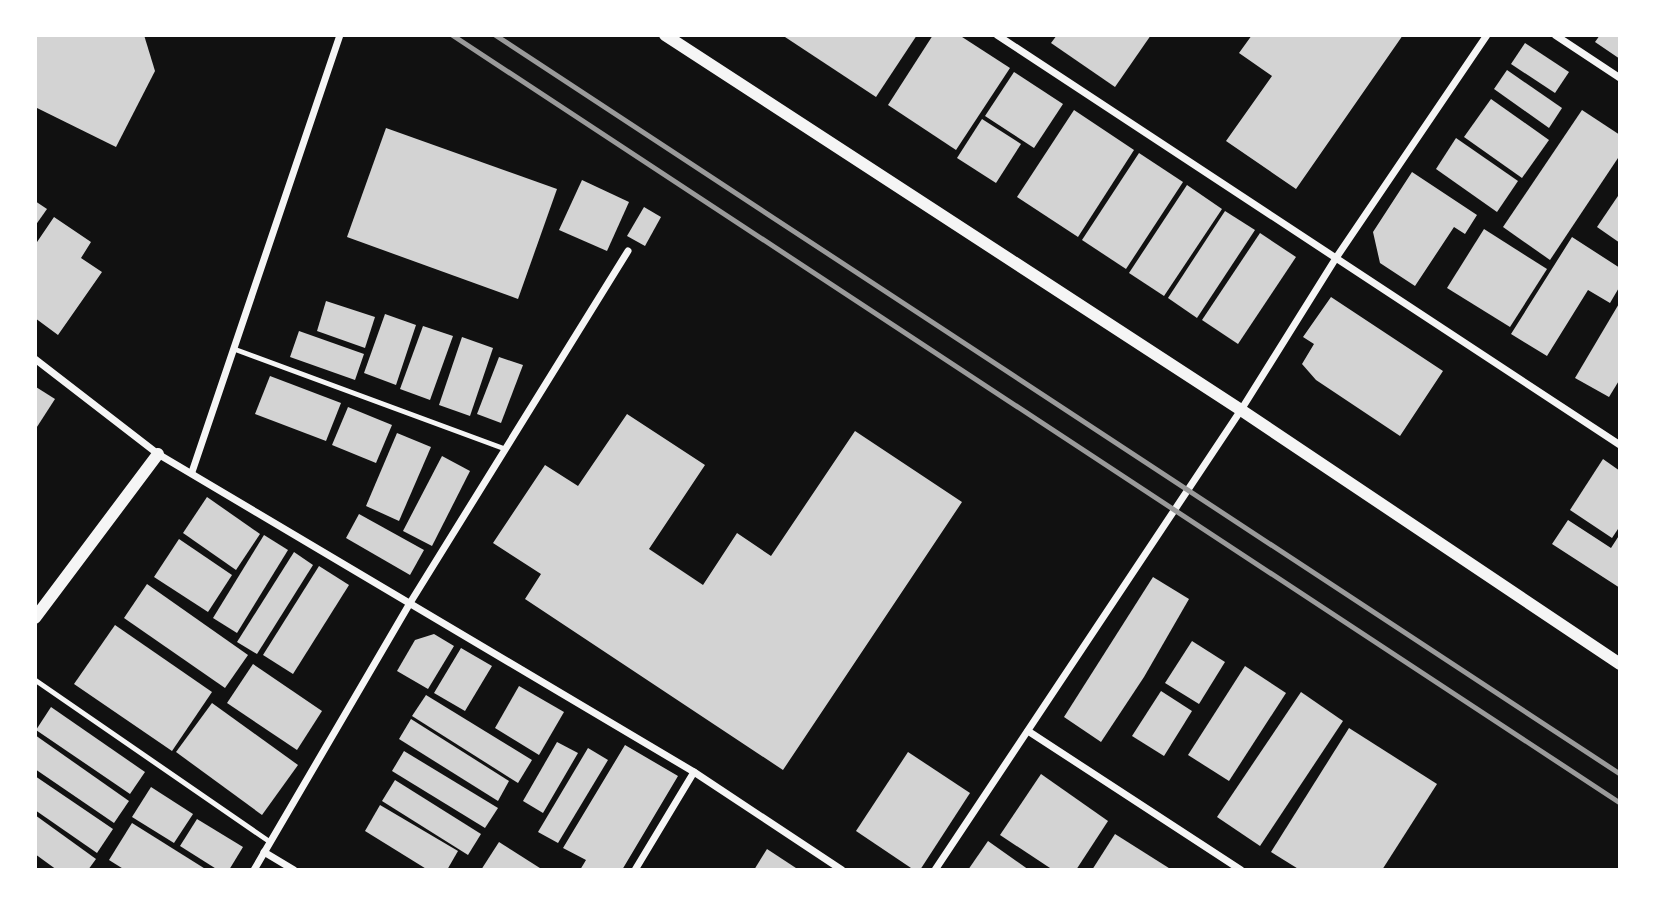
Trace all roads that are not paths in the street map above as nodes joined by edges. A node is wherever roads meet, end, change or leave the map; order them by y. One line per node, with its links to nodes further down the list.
1 (340, 35): 9 (street)
2 (665, 35): 11 (street)
3 (998, 35): 8 (street)
4 (1487, 35): 8 (street)
5 (1555, 35): 6 (street)
6 (1620, 78)
7 (628, 251): 13 (street)
8 (1336, 258): 11 (street); 12 (street)
9 (234, 349): 13 (lane); 15 (street)
10 (35, 359): 14 (street)
11 (1241, 410): 18 (street); 20 (street)
12 (1620, 445)
13 (506, 449): 16 (street)
14 (158, 454): 15 (street); 17 (street)
15 (192, 472): 16 (street)
16 (410, 603): 21 (street); 22 (street)
17 (35, 618)
18 (1620, 664)
19 (35, 680): 22 (lane)
20 (1028, 731): 28 (street); 29 (street)
21 (694, 772): 26 (street); 27 (street)
22 (270, 842): 23 (street)
23 (264, 852): 24 (street); 25 (street)
24 (254, 870)
25 (295, 870)
26 (635, 870)
27 (842, 870)
28 (935, 870)
29 (1241, 870)

